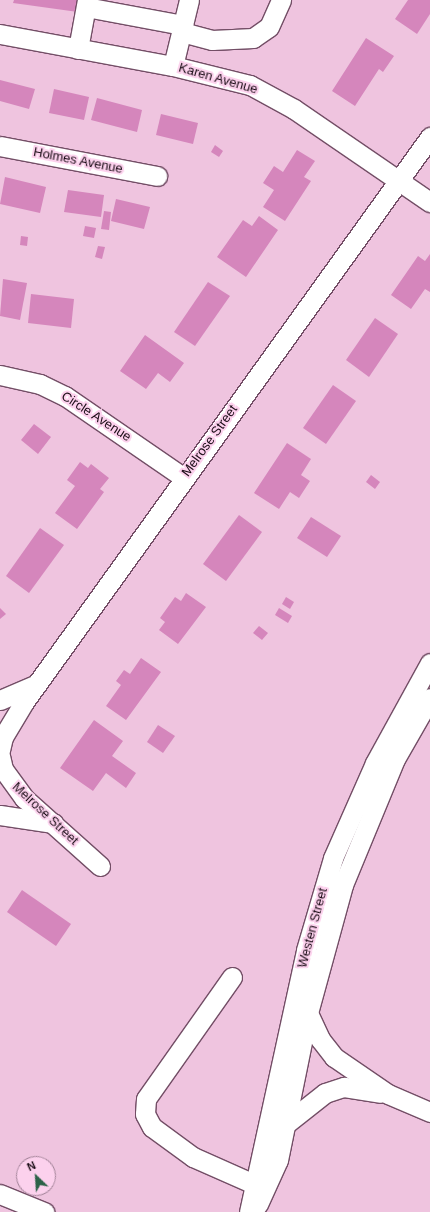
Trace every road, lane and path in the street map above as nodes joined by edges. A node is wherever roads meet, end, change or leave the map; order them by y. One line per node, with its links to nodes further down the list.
1 (189, 0): 4 (street)
2 (281, 0): 4 (street)
3 (87, 4): 4 (street); 6 (street)
4 (182, 28): 7 (street)
5 (0, 34): 6 (street, Karen Avenue)
6 (78, 49): 7 (street, Karen Avenue)
7 (174, 66): 11 (street, Karen Avenue)
8 (430, 137): 11 (street, Melrose Street)
9 (0, 146): 10 (street, Holmes Avenue)
10 (157, 176)
11 (398, 182): 12 (street, Karen Avenue); 14 (street, Melrose Street)
12 (430, 202)
13 (0, 375): 14 (street, Circle Avenue)
14 (183, 477): 16 (street, Melrose Street)
15 (430, 663): 29 (street, Westen Street)
16 (40, 683): 18 (street); 19 (street, Melrose Street)
17 (430, 698): 25 (street, Westen Street)
18 (0, 700)
19 (0, 750)
20 (0, 756): 22 (street, Melrose Street)
21 (0, 814): 22 (street)
22 (53, 823): 23 (street, Melrose Street)
23 (100, 866)
24 (232, 977): 29 (street)
25 (308, 1013): 26 (street); 28 (street, Westen Street)
26 (388, 1094): 27 (street); 28 (street)
27 (430, 1112)
28 (287, 1123): 33 (street, Westen Street)
29 (254, 1184): 32 (street, Westen Street)
30 (0, 1194): 31 (street)
31 (44, 1212)
32 (249, 1212)
33 (254, 1212)

